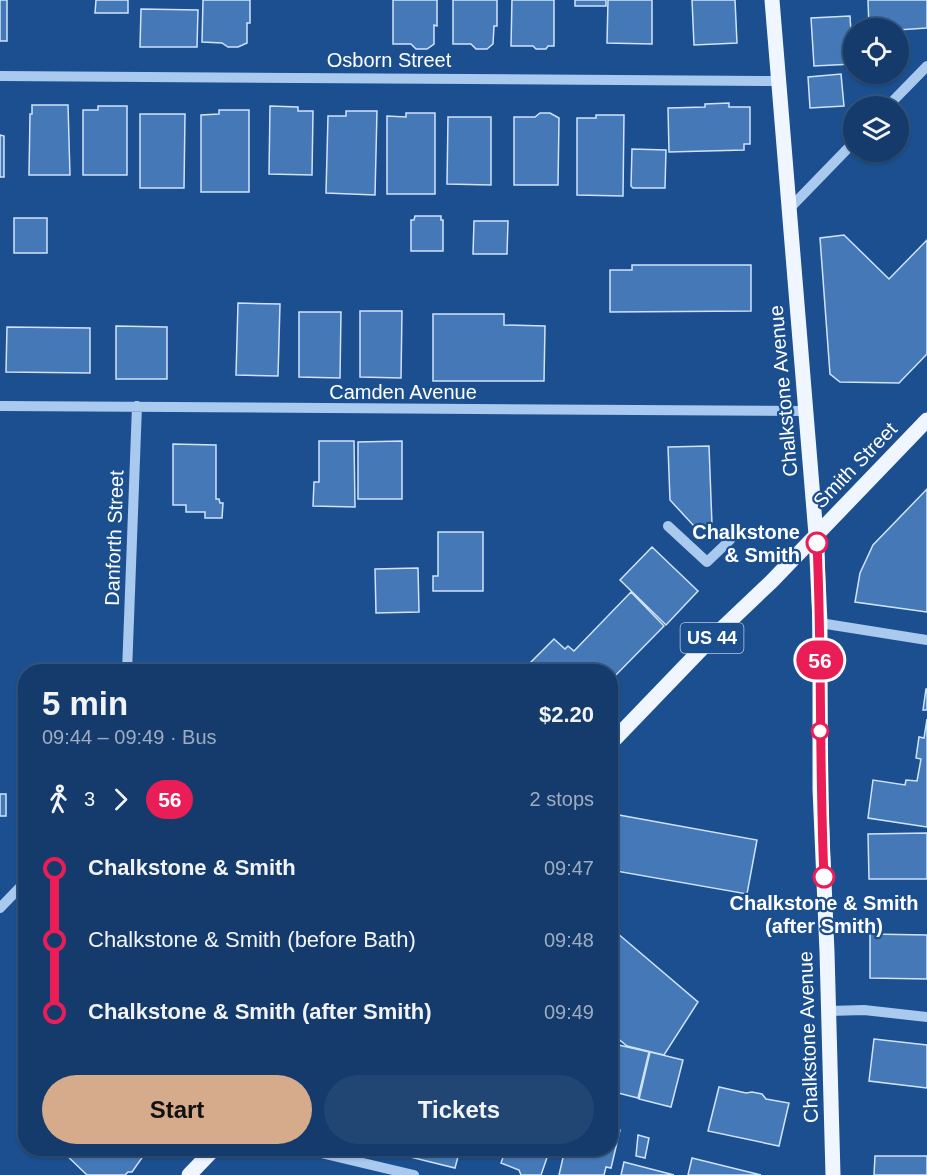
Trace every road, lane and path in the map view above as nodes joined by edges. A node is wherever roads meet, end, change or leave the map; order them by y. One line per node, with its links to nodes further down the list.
1 (772, 0): 4 (main road, Chalkstone Avenue)
2 (927, 66): 5 (street)
3 (0, 76): 4 (street, Osborn Street)
4 (778, 81): 7 (main road, Chalkstone Avenue)
5 (898, 96)
6 (843, 153): 7 (street)
7 (789, 209): 10 (main road, Chalkstone Avenue)
8 (0, 406): 9 (street, Camden Avenue)
9 (137, 406): 10 (street, Camden Avenue); 17 (street, Danforth Street)
10 (806, 411): 13 (main road, Chalkstone Avenue)
11 (927, 420): 13 (main road, Smith Street / US 44)
12 (668, 526): 14 (street)
13 (816, 535): 15 (main road, Chalkstone Avenue); 18 (main road, Smith Street / US 44)
14 (730, 540)
15 (820, 623): 16 (street); 21 (main road, Chalkstone Avenue)
16 (927, 640)
17 (127, 664)
18 (618, 736)
19 (18, 889): 20 (street)
20 (0, 908)
21 (829, 1011): 22 (street); 27 (main road, Chalkstone Avenue)
22 (927, 1017)
23 (207, 1156): 25 (main road)
24 (334, 1156): 26 (street)
25 (189, 1175)
26 (414, 1175)
27 (833, 1175)

